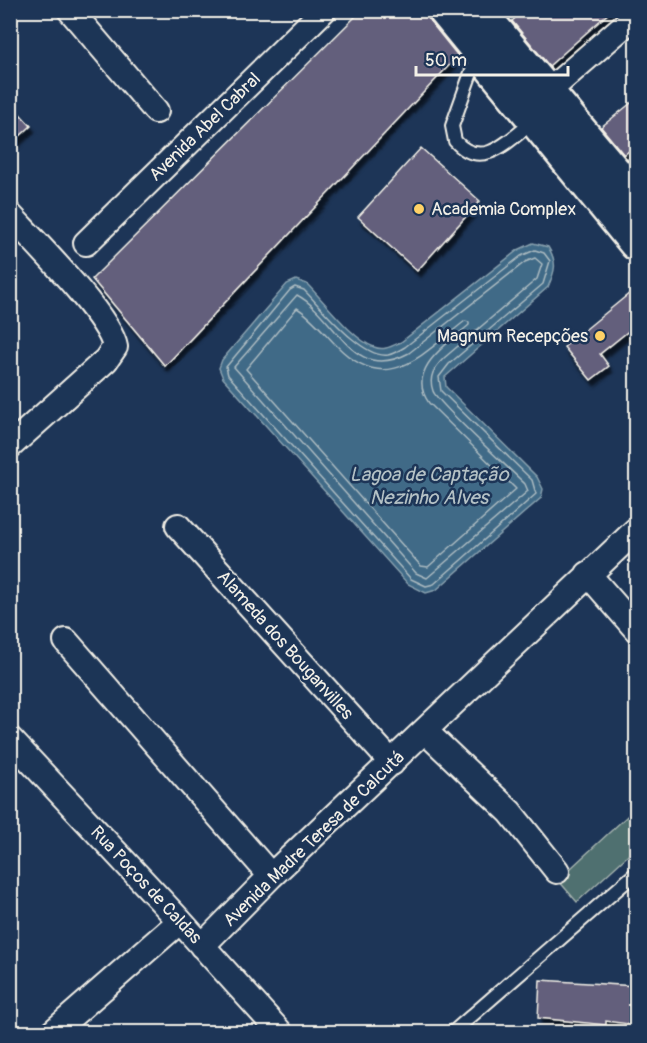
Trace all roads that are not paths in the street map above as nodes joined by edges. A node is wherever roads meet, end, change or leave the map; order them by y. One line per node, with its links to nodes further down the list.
1 (70, 10): 8 (street)
2 (324, 10): 11 (street, Avenida Abel Cabral)
3 (445, 10): 6 (main road)
4 (478, 10): 7 (main road)
5 (636, 15): 7 (street)
6 (478, 52): 7 (main road); 7 (lane)
7 (537, 106): 9 (main road); 12 (main road)
8 (156, 111)
9 (636, 198)
10 (10, 215): 13 (street)
11 (86, 243)
12 (636, 243)
13 (10, 446)
14 (178, 526): 21 (street, Alameda dos Bouganvilles)
15 (636, 530): 16 (street, Avenida Madre Teresa de Calcutá)
16 (588, 574): 17 (street); 19 (street, Avenida Madre Teresa de Calcutá)
17 (636, 629)
18 (66, 641): 23 (street)
19 (426, 732): 21 (street, Avenida Madre Teresa de Calcutá); 22 (street)
20 (10, 739): 25 (street, Rua Poços de Caldas)
21 (389, 759): 23 (street, Avenida Madre Teresa de Calcutá)
22 (557, 871)
23 (268, 872): 26 (street, Avenida Madre Teresa de Calcutá)
24 (636, 873): 29 (lane)
25 (180, 921): 26 (street, Rua Poços de Caldas); 27 (street)
26 (199, 942): 28 (street, Rua Poços de Caldas)
27 (53, 1032)
28 (279, 1032)
29 (453, 1032)

